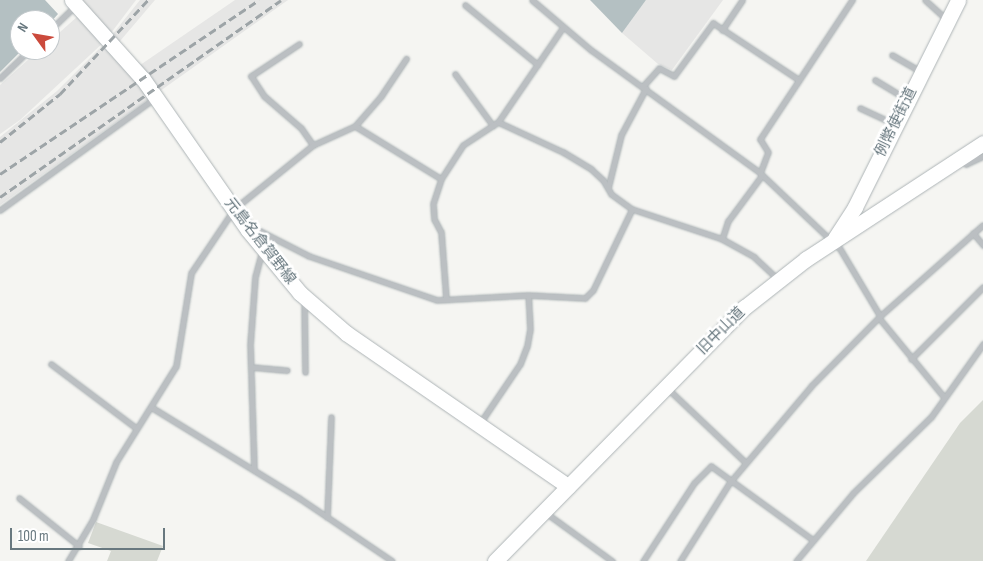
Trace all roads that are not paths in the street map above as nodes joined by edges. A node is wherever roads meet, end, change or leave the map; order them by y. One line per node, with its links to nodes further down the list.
1 (532, 0): 10 (street)
2 (742, 0): 11 (street)
3 (852, 0): 20 (street)
4 (925, 0): 9 (street)
5 (958, 0): 9 (main road, 例幣使街道)
6 (74, 2): 8 (street); 23 (main road, 元島名倉賀野線)
7 (464, 5): 16 (street)
8 (60, 18)
9 (948, 21): 17 (main road, 例幣使街道)
10 (563, 27): 16 (street); 22 (street)
11 (722, 30): 20 (street); 22 (street)
12 (299, 44): 31 (street)
13 (892, 55): 17 (street)
14 (406, 59): 28 (street)
15 (19, 60): 19 (street)
16 (538, 65): 26 (street)
17 (921, 72): 24 (main road, 例幣使街道)
18 (455, 74): 29 (street)
19 (0, 78)
20 (799, 80): 34 (street)
21 (875, 80): 24 (street)
22 (645, 87): 34 (street); 36 (street)
23 (156, 97): 38 (main road, 元島名倉賀野線); 40 (street)
24 (908, 99): 27 (main road, 例幣使街道)
25 (860, 108): 27 (street)
26 (498, 122): 29 (street); 36 (street)
27 (895, 124): 37 (main road, 例幣使街道)
28 (355, 126): 31 (street); 35 (street)
29 (493, 126): 35 (street)
30 (983, 143): 33 (main road, 旧中山道)
31 (313, 146): 38 (street)
32 (983, 156): 33 (street)
33 (962, 157): 41 (main road, 旧中山道)
34 (761, 174): 45 (street); 46 (street)
35 (441, 179): 53 (street)
36 (608, 188): 39 (street)
37 (855, 207): 41 (main road); 46 (main road, 例幣使街道)
38 (234, 209): 43 (main road, 元島名倉賀野線); 63 (street)
39 (632, 209): 45 (street); 51 (street)
40 (0, 210)
41 (871, 218): 46 (main road, 旧中山道)
42 (983, 225): 44 (street)
43 (248, 230): 48 (main road, 元島名倉賀野線); 53 (street)
44 (973, 233): 47 (street); 54 (street)
45 (722, 239): 49 (street)
46 (832, 242): 49 (main road, 旧中山道); 54 (street)
47 (983, 245)
48 (262, 250): 52 (main road, 元島名倉賀野線); 58 (street)
49 (778, 279): 61 (main road, 旧中山道)
50 (983, 287): 56 (street)
51 (528, 295): 53 (street); 65 (street)
52 (304, 296): 60 (street); 65 (main road, 元島名倉賀野線)
53 (446, 299)
54 (880, 317): 56 (street); 67 (street)
55 (983, 344): 62 (street)
56 (911, 359): 62 (street)
57 (50, 364): 66 (street)
58 (250, 367): 59 (street); 68 (street)
59 (286, 370)
60 (305, 372)
61 (666, 387): 67 (street); 70 (main road, 旧中山道)
62 (944, 397): 74 (street)
63 (151, 407): 66 (street); 68 (street)
64 (331, 417): 73 (street)
65 (478, 425): 70 (main road, 元島名倉賀野線)
66 (136, 428): 75 (street)
67 (745, 462): 69 (street)
68 (254, 470): 73 (street)
69 (730, 482): 74 (street); 80 (street); 81 (street)
70 (568, 486): 72 (main road, 旧中山道)
71 (19, 498): 75 (street)
72 (544, 511): 78 (main road, 旧中山道); 79 (street)
73 (327, 517): 77 (street)
74 (813, 540): 82 (street)
75 (79, 546): 76 (street)
76 (68, 561)
77 (392, 561)
78 (495, 561)
79 (612, 561)
80 (643, 561)
81 (680, 561)
82 (796, 561)

